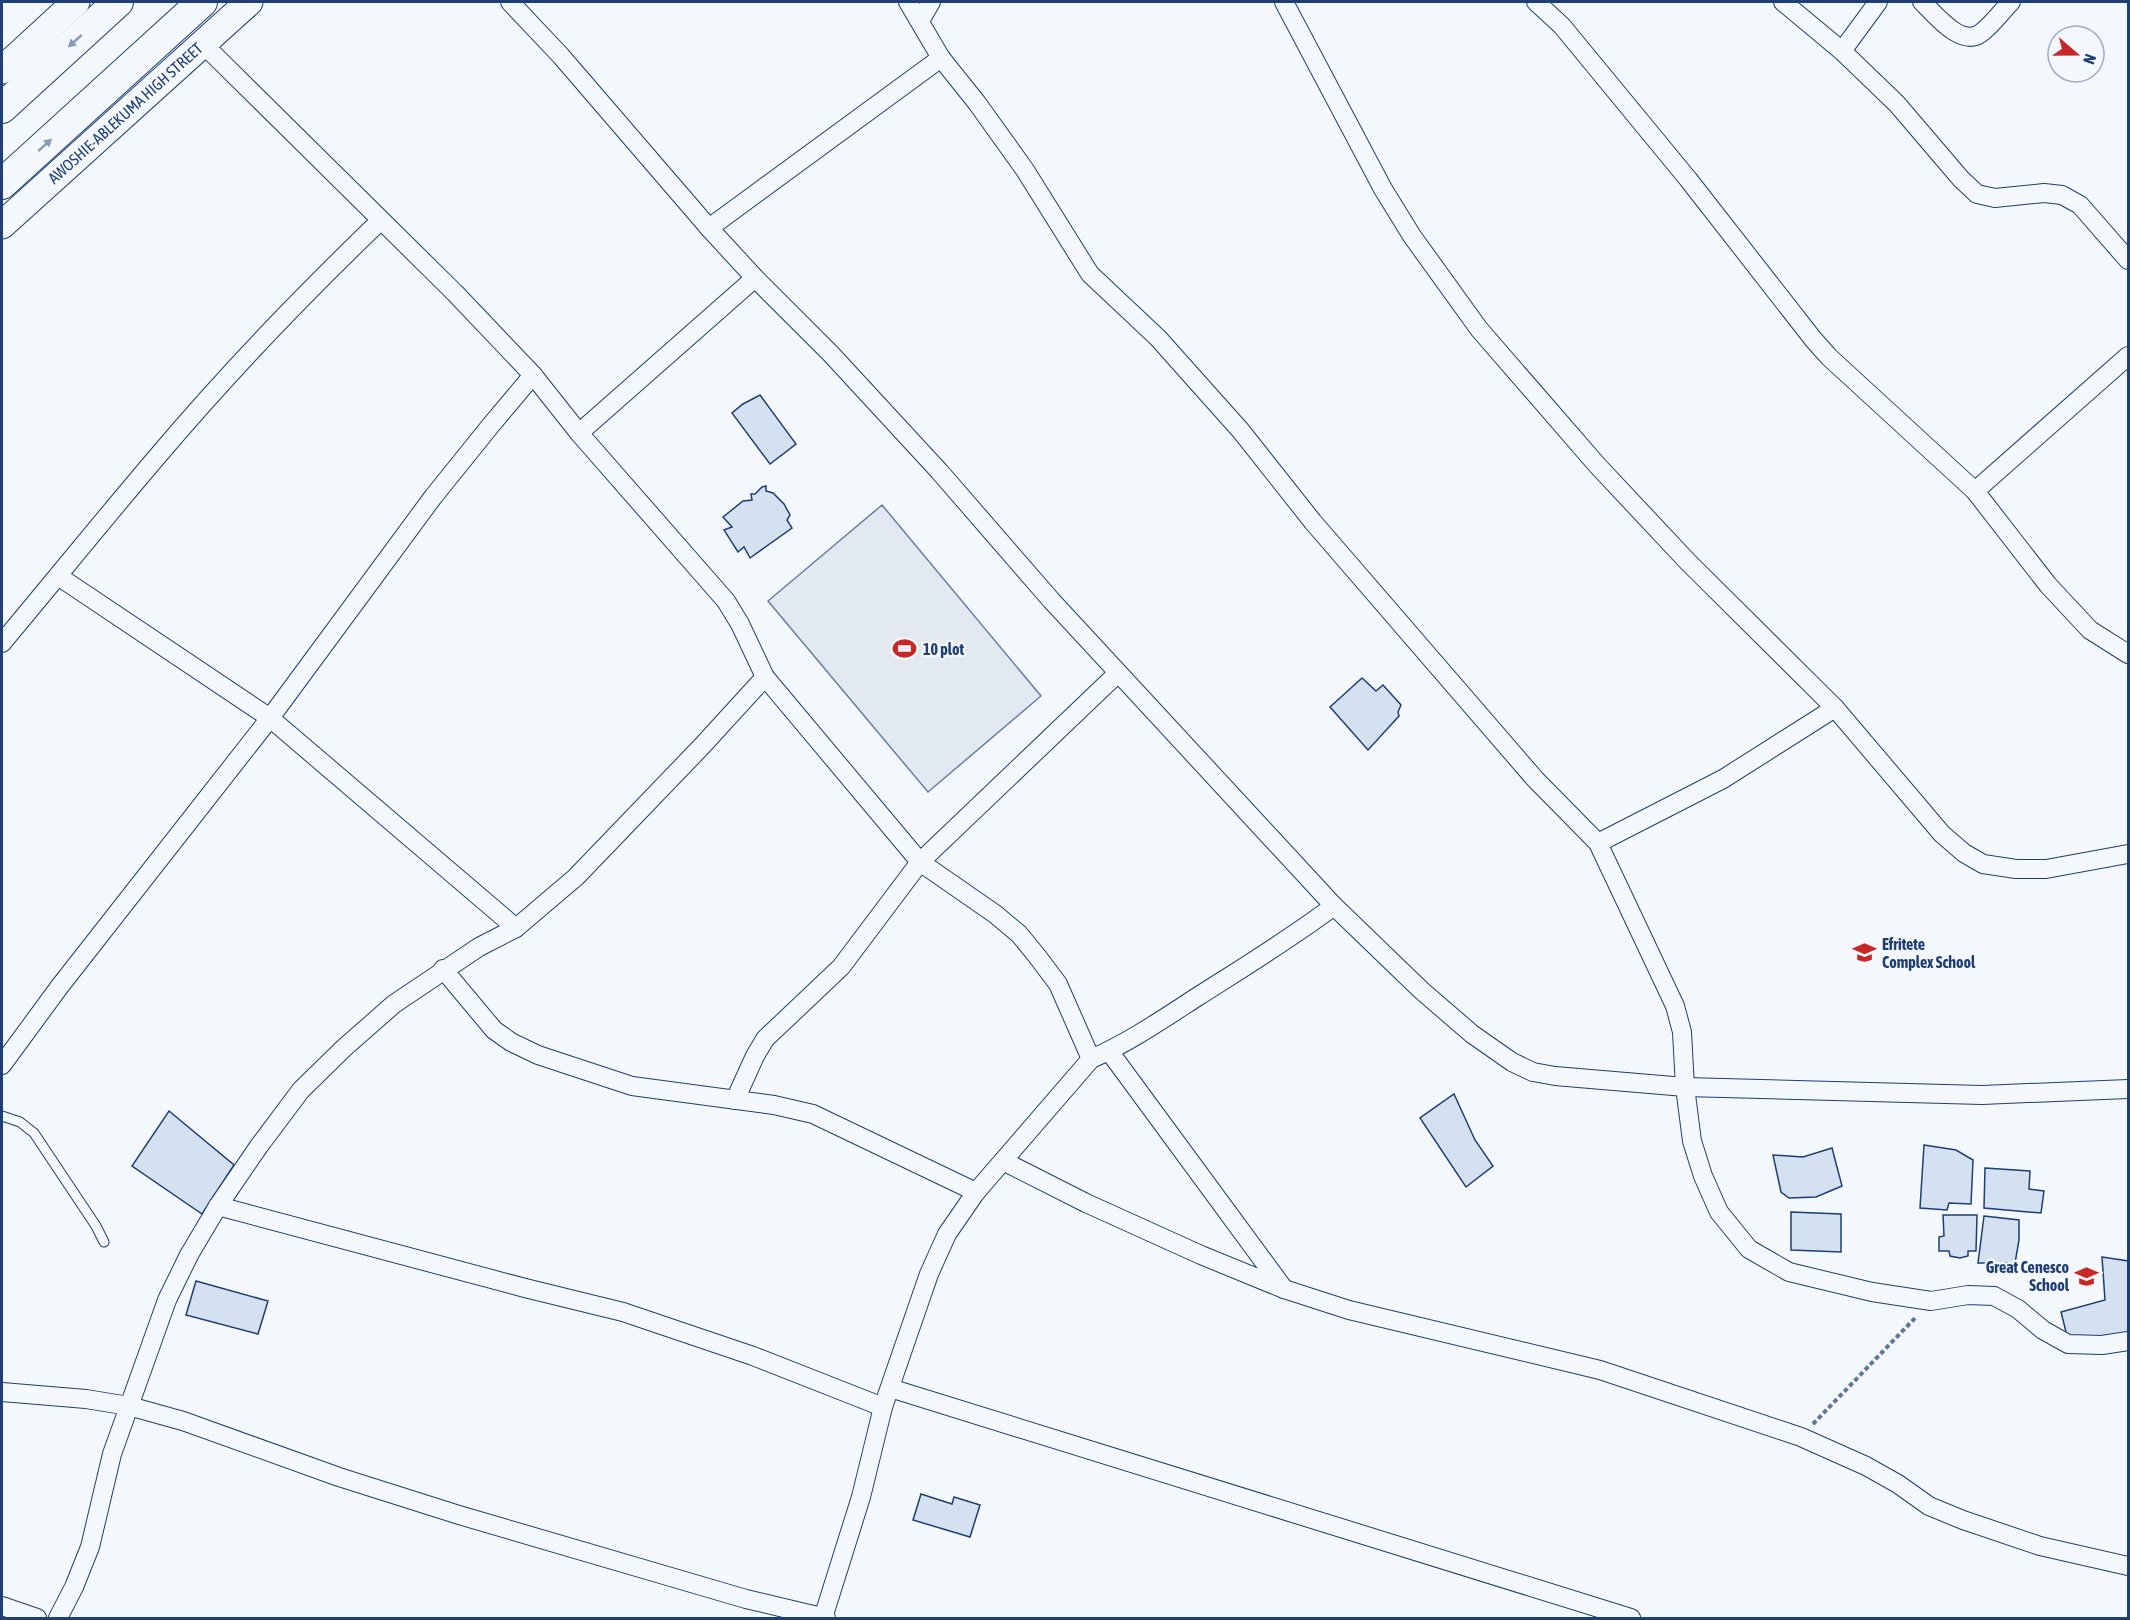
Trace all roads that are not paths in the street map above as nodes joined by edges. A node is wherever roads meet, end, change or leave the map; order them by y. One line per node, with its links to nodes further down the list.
1 (76, 2): 18 (street)
2 (118, 2): 19 (main road, one-way to 19)
3 (202, 2): 20 (main road, AWOSHIE-ABLEKUMA HIGH STREET, one-way to 3)
4 (249, 2): 15 (street, AWOSHIE-ABLEKUMA HIGH STREET)
5 (510, 2): 23 (street)
6 (908, 2): 14 (street)
7 (931, 2): 14 (street)
8 (1284, 2): 35 (street)
9 (1536, 2): 29 (street)
10 (1783, 2): 16 (street)
11 (1878, 2): 16 (street)
12 (1922, 2): 13 (street)
13 (2011, 2)
14 (920, 21): 17 (street)
15 (203, 44): 21 (street); 22 (street, AWOSHIE-ABLEKUMA HIGH STREET)
16 (1842, 51): 24 (street)
17 (941, 58): 23 (street); 37 (street)
18 (2, 70)
19 (2, 108)
20 (2, 184)
21 (380, 221): 27 (street); 30 (street)
22 (2, 225)
23 (709, 228): 25 (street)
24 (2128, 260)
25 (755, 278): 28 (street); 33 (street)
26 (2128, 356): 29 (street)
27 (533, 375): 28 (street); 36 (street)
28 (579, 433): 34 (street)
29 (1975, 490): 32 (street)
30 (58, 576): 31 (street); 36 (street)
31 (2, 643)
32 (2128, 654)
33 (1118, 673): 39 (street); 40 (street)
34 (765, 677): 39 (street); 41 (street)
35 (1835, 708): 37 (street); 38 (street)
36 (270, 718): 41 (street); 45 (street)
37 (1598, 843): 46 (street)
38 (2128, 854)
39 (920, 862): 44 (street); 48 (street)
40 (1334, 906): 43 (street); 46 (street)
41 (516, 928): 42 (street)
42 (443, 969): 48 (street); 52 (street)
43 (1109, 1051): 44 (street); 54 (street)
44 (1090, 1059): 50 (street)
45 (2, 1065)
46 (1685, 1087): 47 (street); 55 (street)
47 (2128, 1089)
48 (735, 1100): 51 (street)
49 (2, 1116): 53 (lane)
50 (1003, 1161): 51 (street); 54 (street)
51 (976, 1192): 56 (street)
52 (218, 1206): 58 (street); 59 (street)
53 (104, 1242)
54 (1284, 1289): 60 (street)
55 (2128, 1341)
56 (890, 1388): 59 (street); 65 (street)
57 (2, 1392): 58 (street)
58 (129, 1406): 63 (street); 64 (street)
59 (883, 1407): 64 (street)
60 (2128, 1566)
61 (2, 1606): 62 (street)
62 (37, 1618)
63 (58, 1618)
64 (824, 1618)
65 (1631, 1618)

